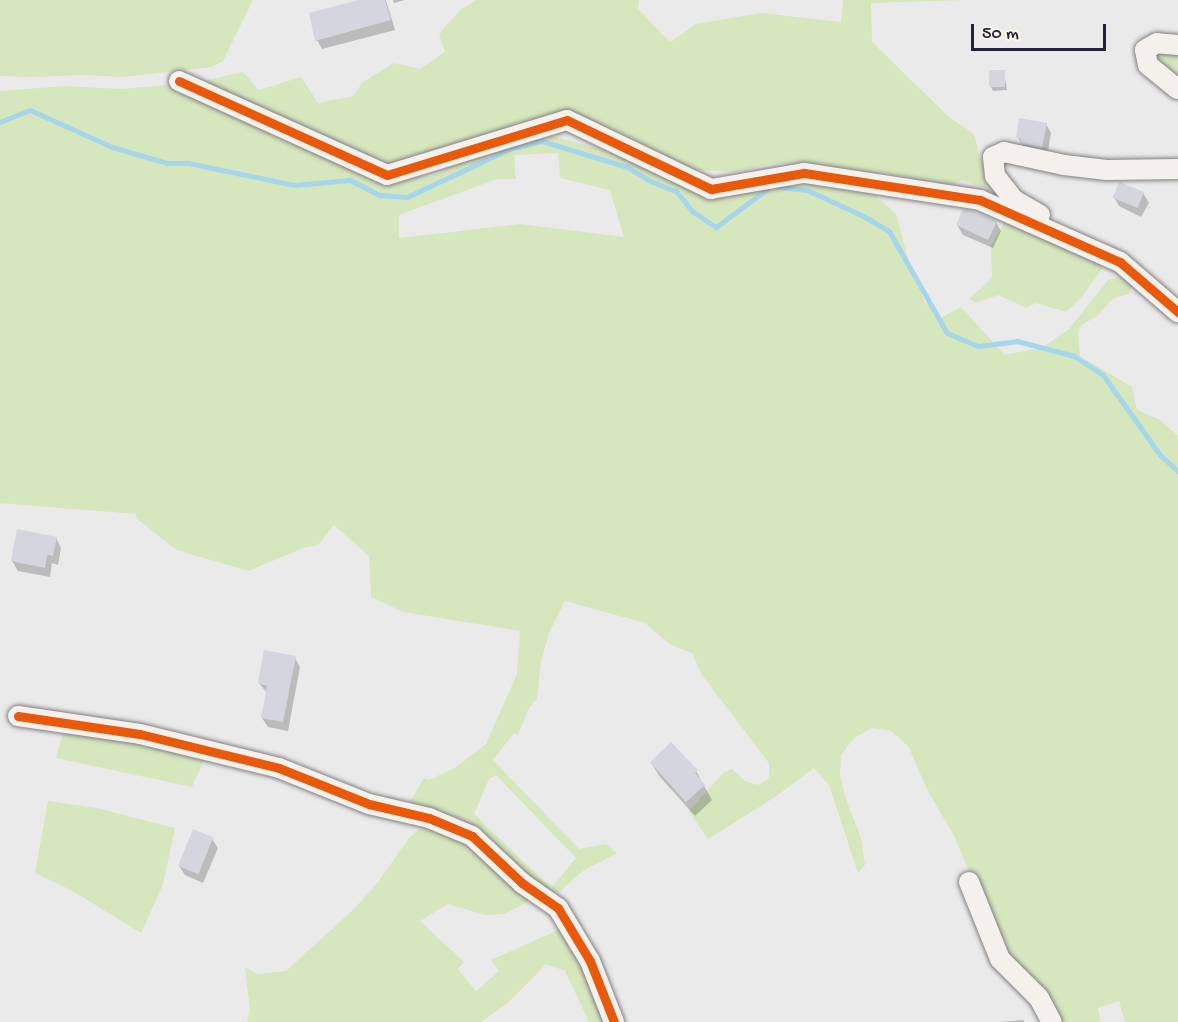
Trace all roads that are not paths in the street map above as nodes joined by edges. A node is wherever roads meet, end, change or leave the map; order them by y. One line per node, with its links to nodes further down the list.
1 (1178, 45): 3 (street)
2 (179, 81): 5 (street)
3 (1178, 89)
4 (1178, 169): 5 (street)
5 (1120, 262): 6 (street)
6 (1178, 312)
7 (18, 716): 9 (street)
8 (969, 882): 10 (street)
9 (614, 1022)
10 (1052, 1022)

